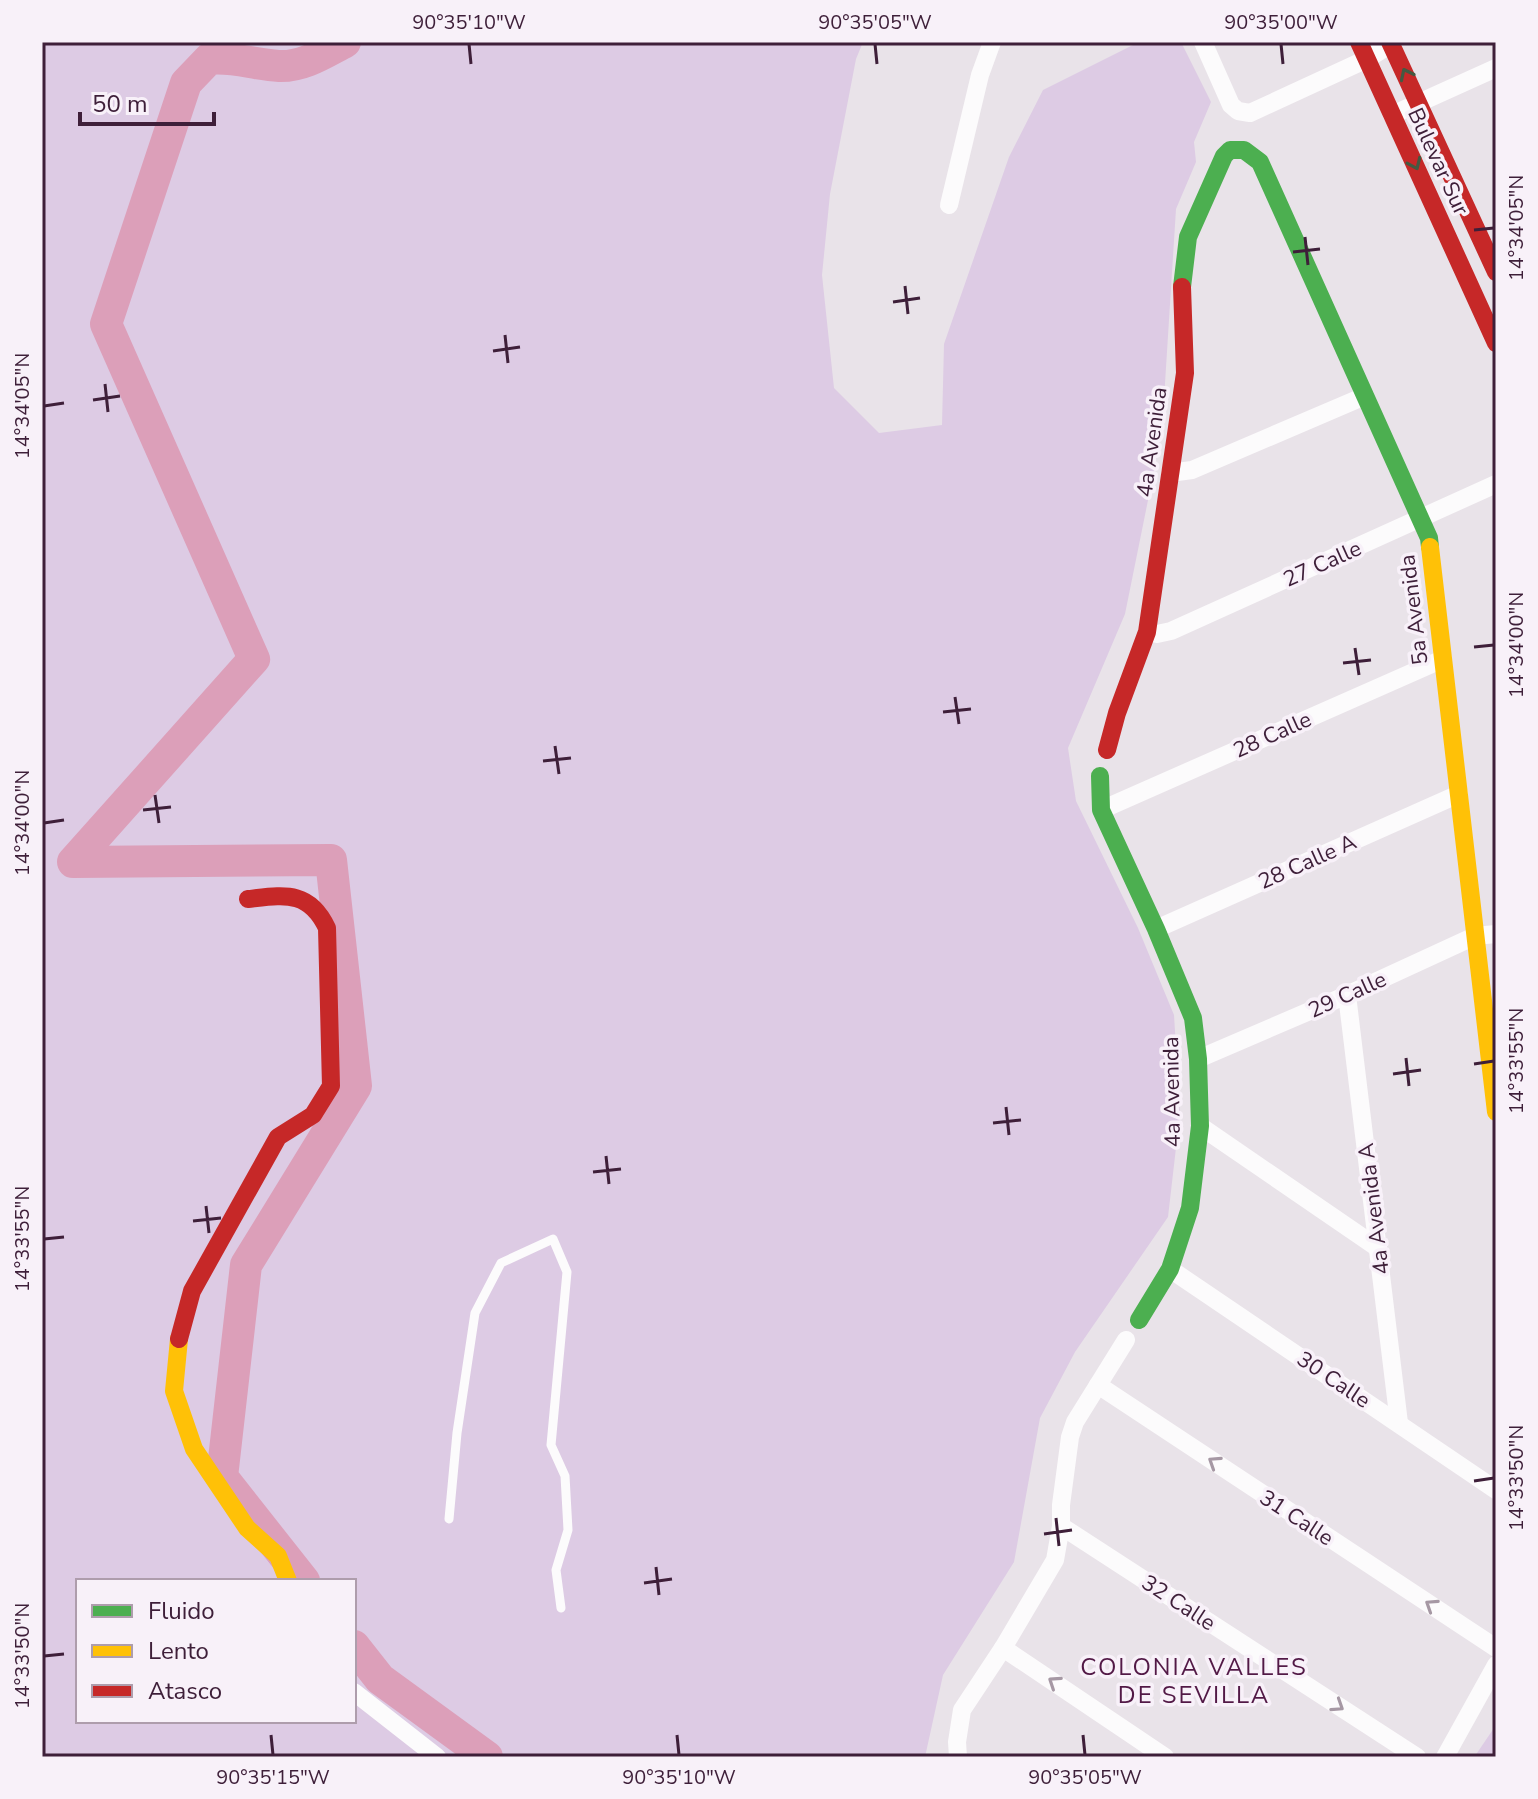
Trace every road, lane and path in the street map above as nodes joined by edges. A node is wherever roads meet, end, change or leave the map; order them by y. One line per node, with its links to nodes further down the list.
1 (992, 42): 9 (street)
2 (1203, 42): 4 (street)
3 (1391, 43): 4 (street); 6 (street, Bulevar Sur, one-way to 3)
4 (1363, 51): 7 (street, Bulevar Sur)
5 (1496, 68): 6 (street)
6 (1420, 103): 7 (street); 10 (street, Bulevar Sur)
7 (1392, 115): 11 (street, Bulevar Sur, one-way to 11)
8 (1237, 150): 12 (street, 5a Avenida); 13 (street, 4a Avenida)
9 (949, 205)
10 (1496, 272)
11 (1496, 343)
12 (1365, 396): 13 (street); 15 (street, 5a Avenida)
13 (1170, 473): 16 (street, 4a Avenida)
14 (1496, 484): 15 (street, 27 Calle)
15 (1421, 518): 16 (street, 27 Calle); 17 (street, 5a Avenida)
16 (1147, 632): 18 (street, 4a Avenida)
17 (1443, 659): 20 (street, 5a Avenida); 21 (street, 28 Calle)
18 (1107, 750)
19 (1100, 776): 21 (street, 4a Avenida)
20 (1459, 794): 23 (street, 28 Calle A); 25 (street, 5a Avenida)
21 (1101, 810): 23 (street, 4a Avenida)
22 (248, 899): 39 (street)
23 (1156, 929): 27 (street, 4a Avenida)
24 (1496, 934): 25 (street, 29 Calle)
25 (1475, 936): 26 (street, 29 Calle); 28 (street, 5a Avenida)
26 (1347, 995): 27 (street, 29 Calle); 30 (street, 4a Avenida A)
27 (1198, 1059): 29 (street, 4a Avenida)
28 (1496, 1112)
29 (1200, 1126): 30 (street); 31 (street, 4a Avenida)
30 (1378, 1248): 35 (street, 4a Avenida A)
31 (1170, 1269): 32 (street, 4a Avenida); 35 (street, 30 Calle)
32 (1139, 1320)
33 (1126, 1340): 34 (street)
34 (1098, 1385): 38 (street); 42 (street, 31 Calle, one-way to 34)
35 (1399, 1423): 36 (street, 30 Calle)
36 (1496, 1490)
37 (449, 1519): 40 (lane)
38 (1061, 1526): 41 (street); 48 (street, 32 Calle, one-way to 48)
39 (287, 1579)
40 (561, 1608)
41 (1003, 1648): 46 (street); 47 (street, one-way to 41)
42 (1496, 1648)
43 (1496, 1665): 49 (street)
44 (356, 1694): 45 (street)
45 (437, 1757)
46 (958, 1757)
47 (1165, 1757)
48 (1417, 1757)
49 (1445, 1757)

